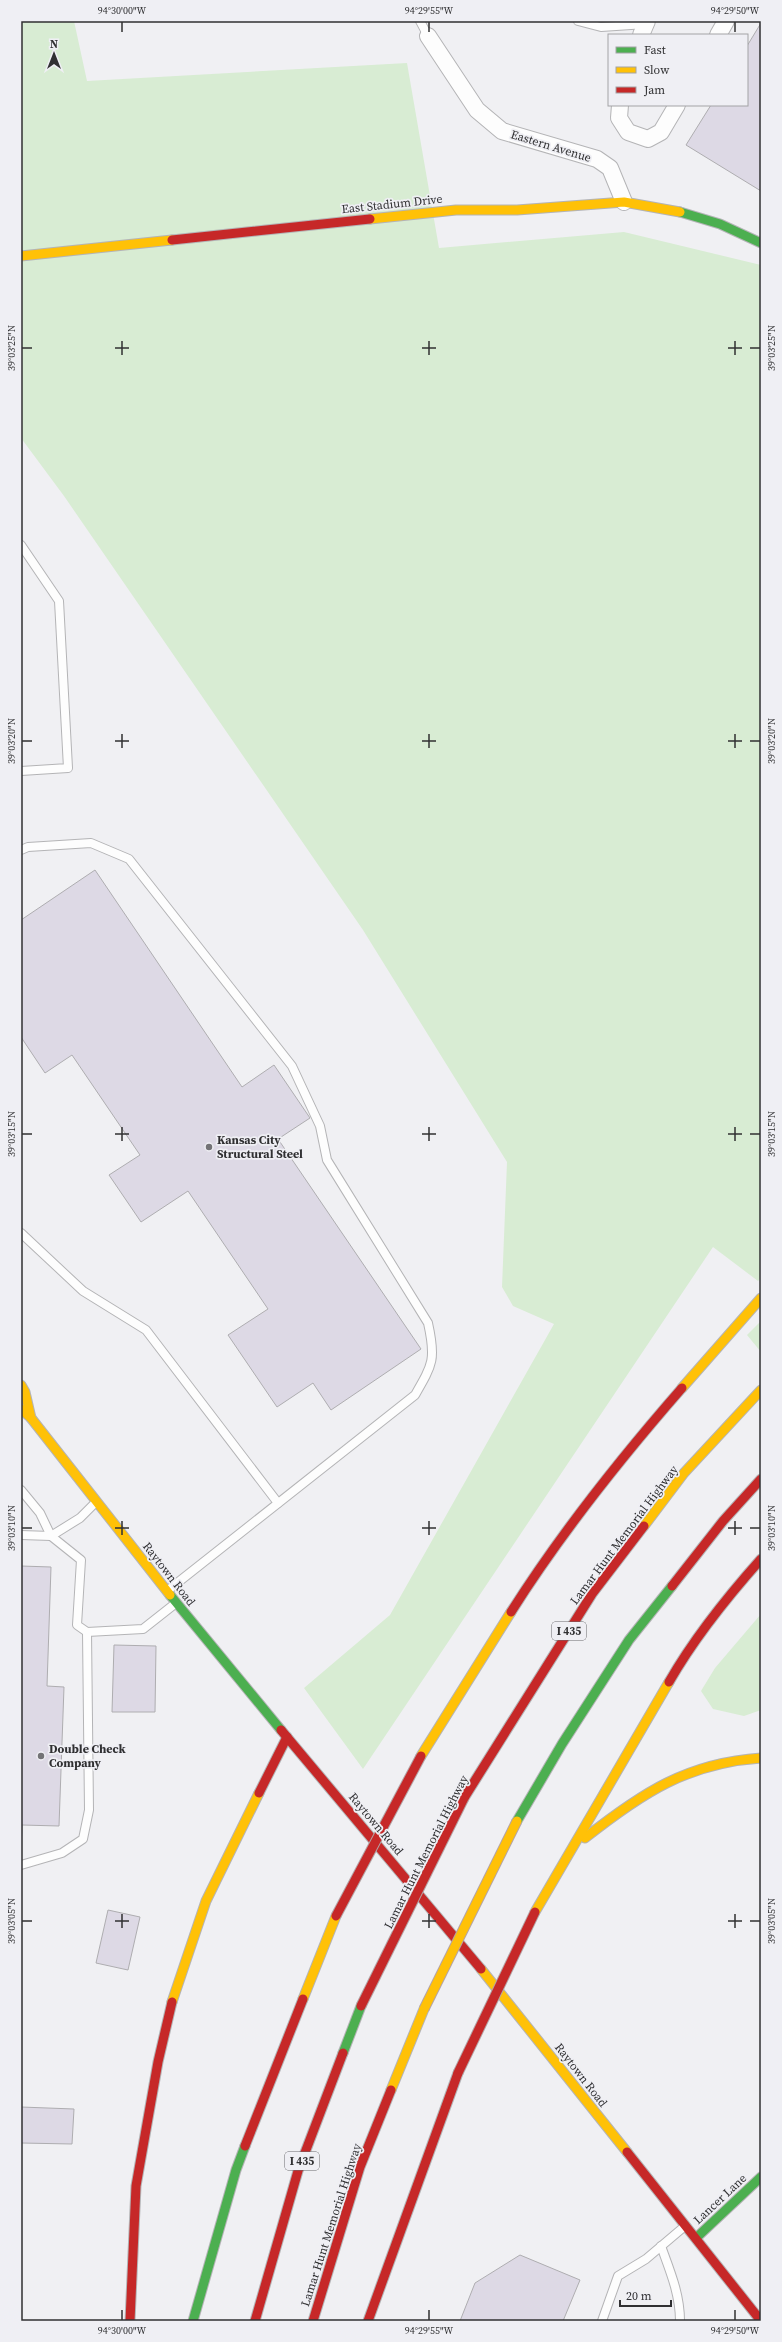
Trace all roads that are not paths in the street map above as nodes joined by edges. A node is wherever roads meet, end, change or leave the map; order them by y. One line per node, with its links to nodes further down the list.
1 (420, 21): 7 (lane)
2 (578, 21): 4 (lane)
3 (726, 21): 6 (street)
4 (624, 23): 5 (lane)
5 (645, 27)
6 (719, 34)
7 (428, 36): 10 (street, Eastern Avenue)
8 (620, 106): 9 (street)
9 (676, 106)
10 (624, 202): 11 (main road, East Stadium Drive); 12 (main road, East Stadium Drive)
11 (761, 243)
12 (21, 256)
13 (21, 545): 14 (lane)
14 (21, 771)
15 (21, 850): 25 (lane)
16 (21, 1233): 25 (lane)
17 (761, 1298): 41 (main road, bridge)
18 (21, 1385): 21 (main road, Raytown Road)
19 (761, 1390): 42 (main road, Lamar Hunt Memorial Highway / I 435, bridge)
20 (21, 1410): 21 (main road, Raytown Road)
21 (31, 1418): 24 (main road, Raytown Road)
22 (761, 1479): 43 (main road, Lamar Hunt Memorial Highway, bridge)
23 (21, 1490): 27 (lane)
24 (97, 1502): 27 (lane); 29 (main road, Raytown Road)
25 (278, 1503): 29 (lane)
26 (21, 1535): 27 (lane)
27 (51, 1536): 31 (lane)
28 (761, 1559): 34 (main road)
29 (167, 1591): 30 (main road, Raytown Road)
30 (176, 1603): 31 (lane); 32 (main road, Raytown Road)
31 (87, 1632): 35 (lane)
32 (287, 1737): 37 (main road, Raytown Road); 40 (main road)
33 (761, 1758): 34 (main road)
34 (575, 1846): 44 (main road, bridge)
35 (21, 1865)
36 (761, 2178): 38 (main road, Lancer Lane)
37 (685, 2225): 38 (main road, Raytown Road); 39 (lane)
38 (696, 2238): 47 (main road, Raytown Road)
39 (661, 2246): 45 (lane); 46 (lane)
40 (130, 2321)
41 (192, 2321)
42 (255, 2321)
43 (313, 2321)
44 (368, 2321)
45 (602, 2321)
46 (680, 2321)
47 (761, 2321)

